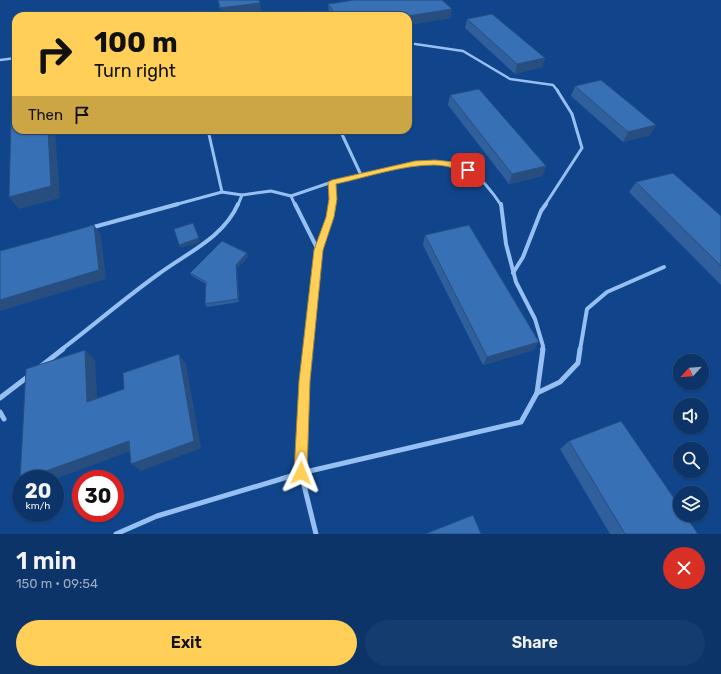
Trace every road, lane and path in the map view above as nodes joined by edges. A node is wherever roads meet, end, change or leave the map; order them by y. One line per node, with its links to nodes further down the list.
1 (415, 44): 14 (street)
2 (12, 58): 3 (street)
3 (0, 60)
4 (209, 134): 8 (street)
5 (342, 134): 6 (street)
6 (361, 176): 7 (street); 14 (street)
7 (332, 182): 10 (street); 12 (street)
8 (222, 192): 9 (street); 11 (street)
9 (242, 194): 10 (street); 16 (street)
10 (291, 196): 12 (street)
11 (82, 230)
12 (318, 250): 19 (street)
13 (664, 267): 15 (street)
14 (513, 273): 15 (street)
15 (537, 393): 19 (street)
16 (0, 398)
17 (0, 412): 18 (street)
18 (4, 419)
19 (301, 473): 20 (street); 21 (street)
20 (116, 534)
21 (316, 534)

